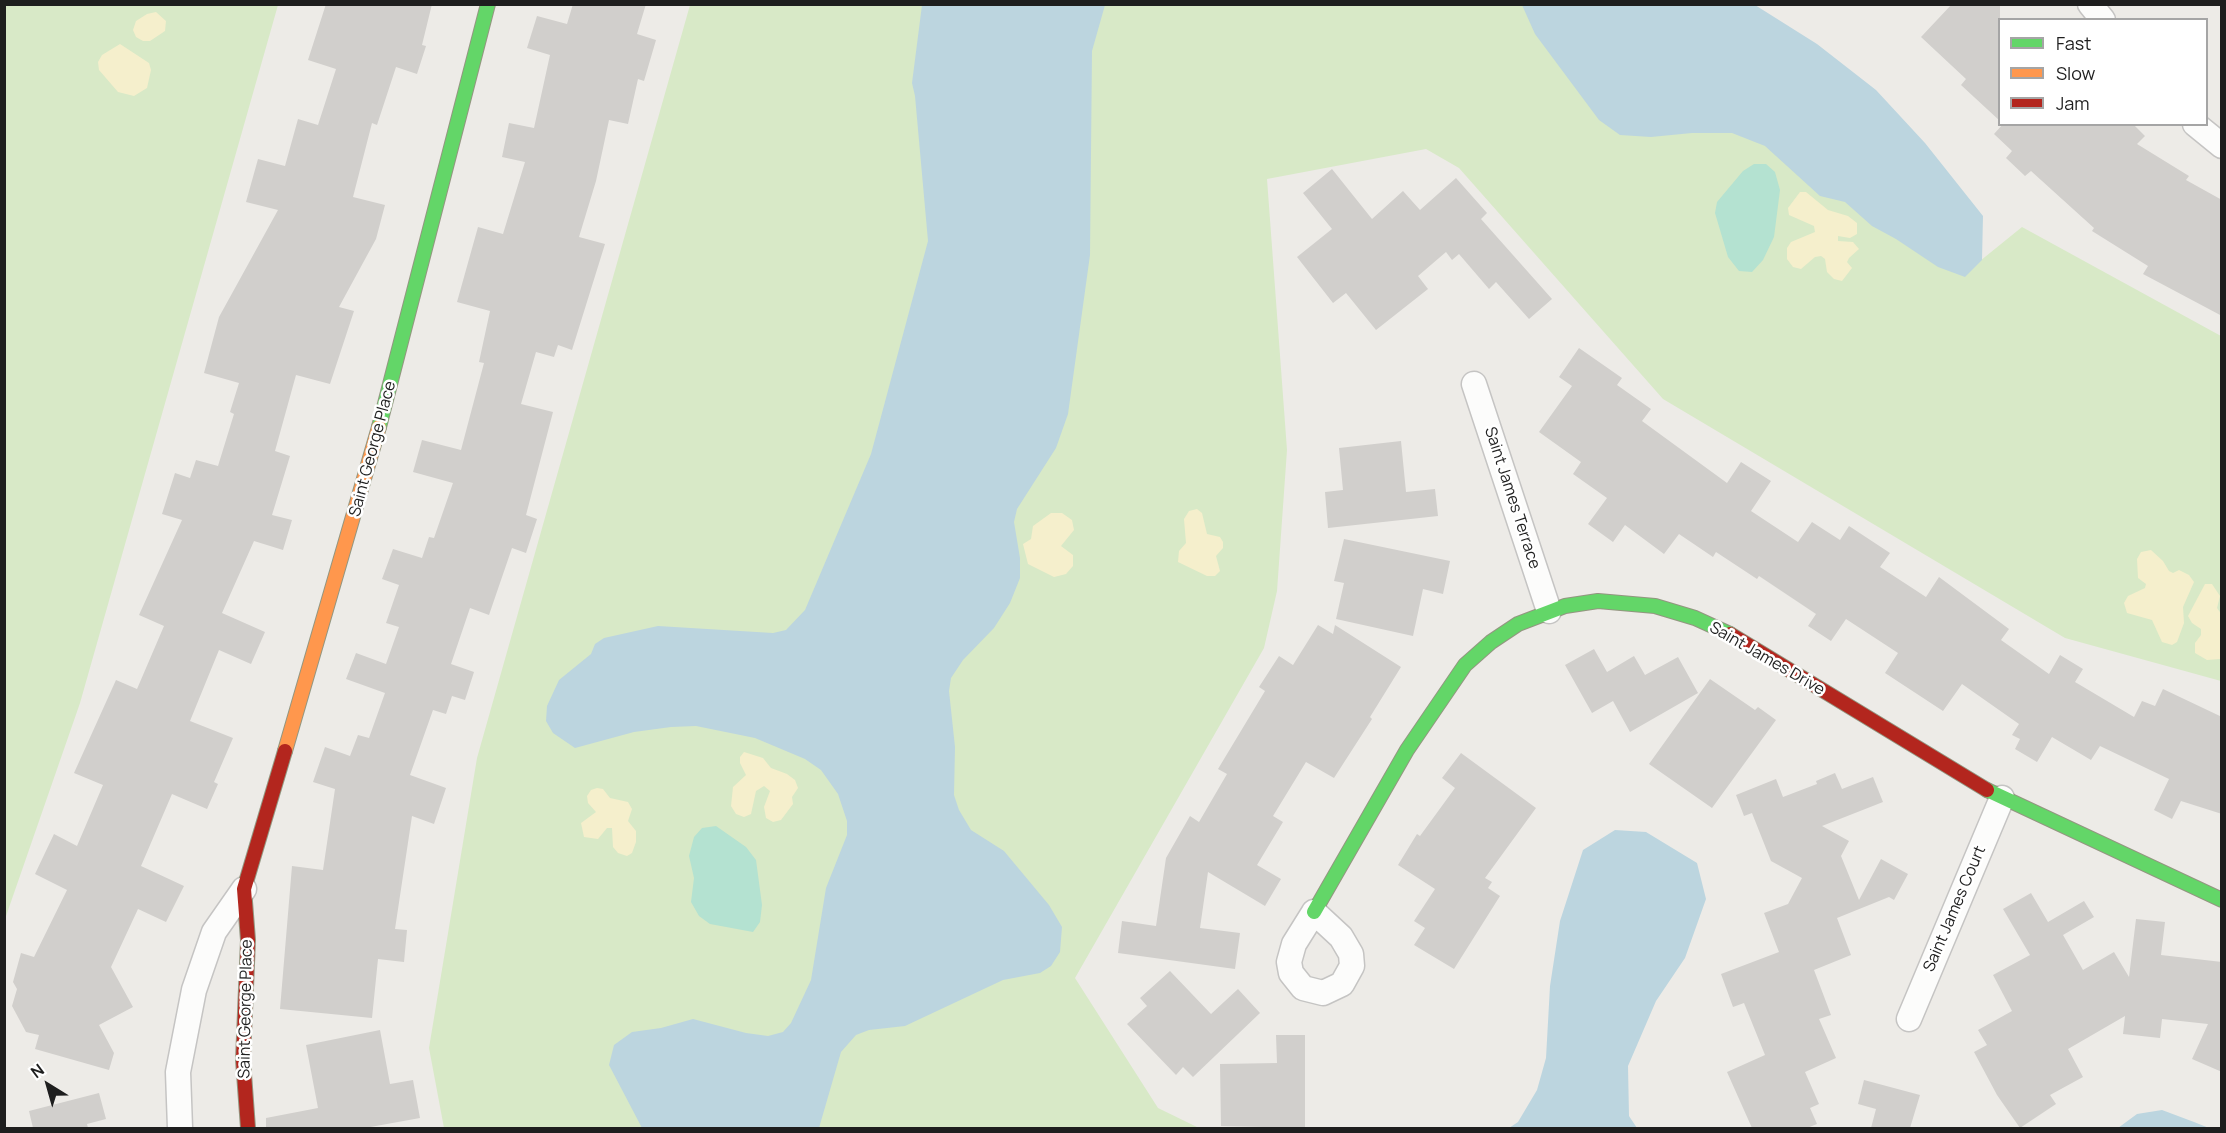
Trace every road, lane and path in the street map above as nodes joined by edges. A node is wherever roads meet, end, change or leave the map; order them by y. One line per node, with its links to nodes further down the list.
1 (488, 4): 9 (street, Saint George Place)
2 (2090, 4): 3 (street)
3 (2101, 18)
4 (2197, 126): 5 (street)
5 (2222, 146)
6 (1474, 384): 7 (street, Saint James Terrace)
7 (1549, 611): 8 (street, Saint James Drive); 11 (street, Saint James Drive)
8 (2002, 798): 10 (street, Saint James Drive); 12 (street, Saint James Court)
9 (244, 889): 13 (street, Saint George Place); 14 (street, Saint George Place)
10 (2222, 900)
11 (1314, 912)
12 (1909, 1019)
13 (180, 1128)
14 (248, 1128)

